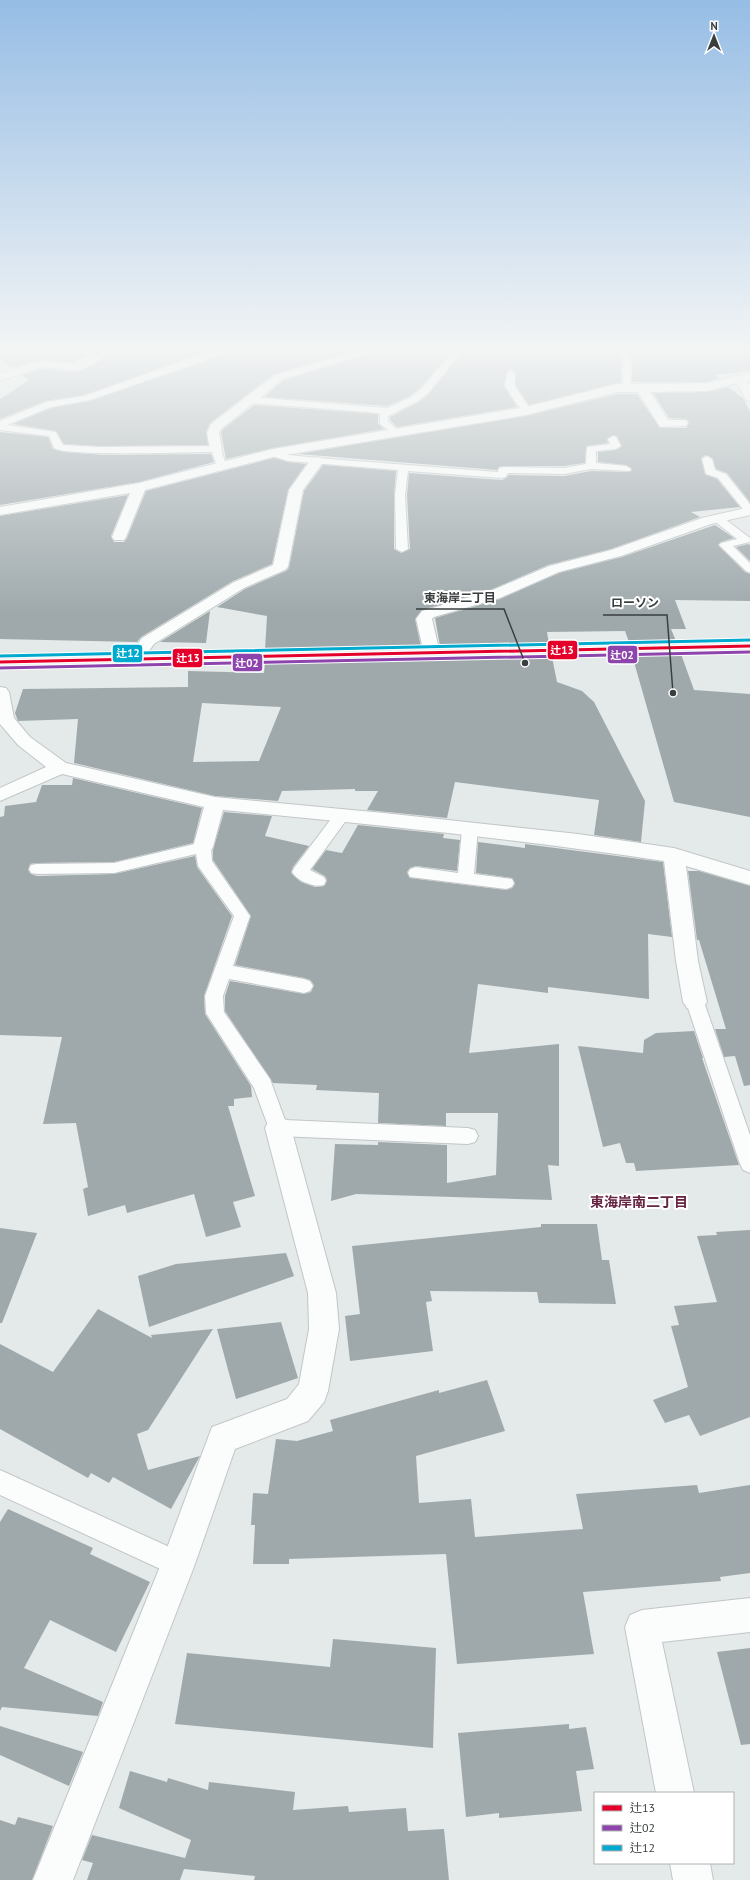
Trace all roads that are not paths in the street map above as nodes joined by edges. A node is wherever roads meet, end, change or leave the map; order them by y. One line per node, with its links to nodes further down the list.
1 (55, 438): 5 (lane)
2 (214, 438): 5 (street)
3 (362, 438): 6 (street)
4 (613, 439): 10 (lane)
5 (216, 449): 9 (lane)
6 (273, 453): 8 (lane); 9 (street)
7 (708, 459): 15 (lane)
8 (317, 461): 11 (lane); 22 (street)
9 (221, 464): 13 (street)
10 (591, 466): 11 (lane); 12 (lane)
11 (403, 467): 18 (lane)
12 (626, 469)
13 (140, 487): 14 (street); 17 (street)
14 (0, 511)
15 (750, 511): 16 (street)
16 (717, 518): 19 (lane); 21 (street)
17 (119, 537)
18 (402, 549)
19 (750, 569)
20 (750, 646): 21 (street)
21 (432, 653): 22 (street)
22 (135, 658): 23 (street)
23 (0, 662)
24 (0, 692): 25 (street)
25 (60, 768): 26 (street); 27 (street)
26 (0, 795)
27 (215, 803): 28 (street); 30 (street)
28 (342, 815): 29 (street); 36 (lane)
29 (470, 829): 31 (street); 35 (lane)
30 (203, 847): 32 (lane); 38 (lane)
31 (674, 855): 34 (street); 40 (street)
32 (37, 869)
33 (416, 873): 35 (lane)
34 (750, 878)
35 (466, 879): 37 (lane)
36 (318, 881)
37 (506, 883)
38 (223, 971): 39 (lane); 41 (lane)
39 (304, 986)
40 (695, 1002): 43 (lane)
41 (278, 1128): 42 (lane); 45 (street)
42 (468, 1136)
43 (750, 1164)
44 (0, 1482): 45 (lane)
45 (178, 1564): 49 (street)
46 (750, 1615): 47 (street)
47 (676, 1792)
48 (690, 1864): 50 (street)
49 (53, 1880)
50 (693, 1880)

